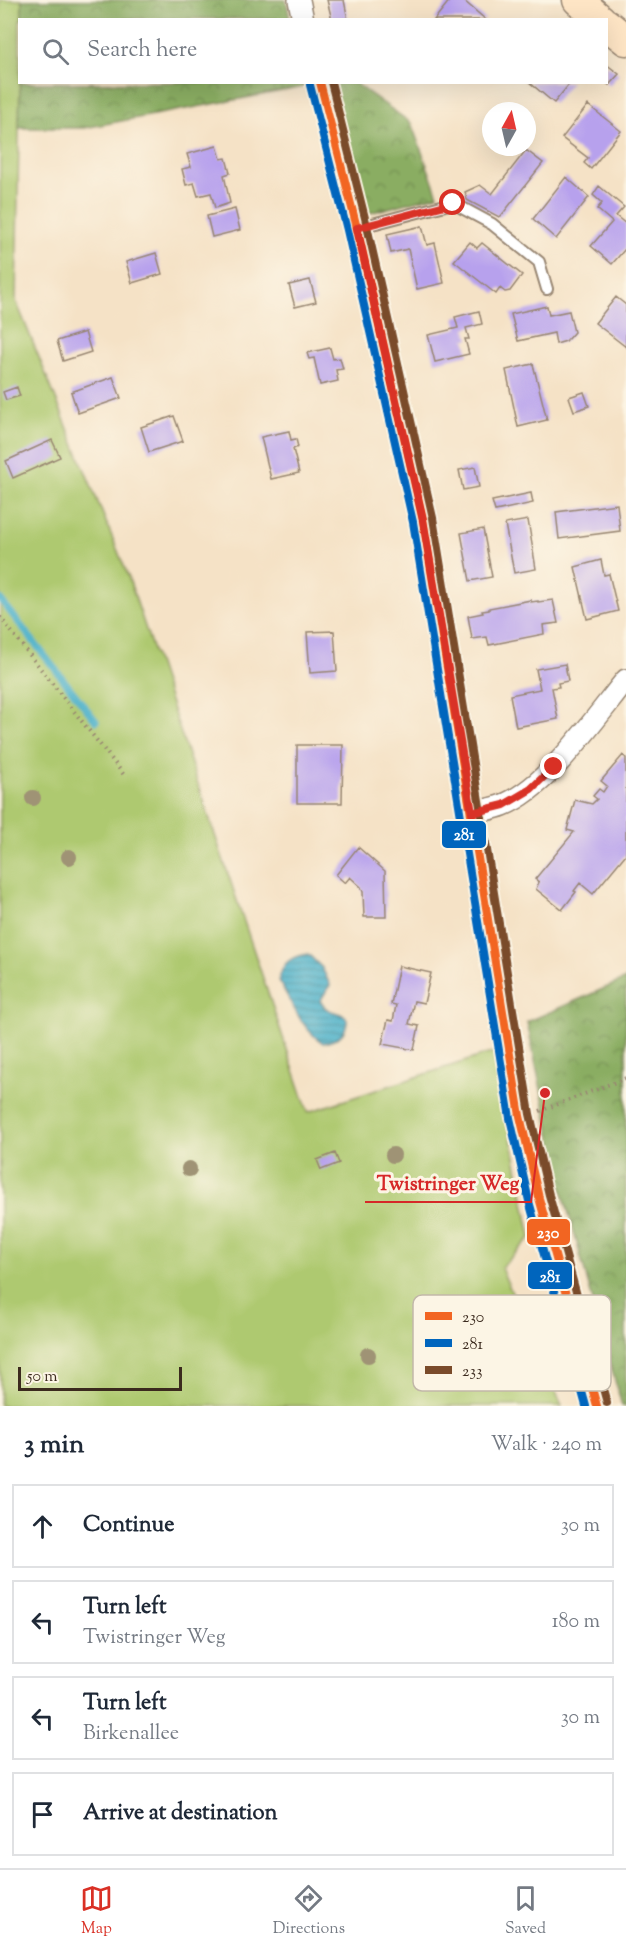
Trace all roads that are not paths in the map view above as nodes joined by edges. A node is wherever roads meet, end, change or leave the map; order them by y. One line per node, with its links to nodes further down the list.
1 (298, 0): 3 (street)
2 (578, 0): 4 (main road)
3 (302, 18)
4 (599, 18)
5 (608, 26): 6 (main road)
6 (626, 40)
7 (321, 84): 8 (street)
8 (357, 228): 9 (lane); 11 (street)
9 (547, 289)
10 (626, 680): 11 (street)
11 (472, 813): 12 (street)
12 (566, 1295)
13 (593, 1391): 14 (street)
14 (597, 1406)

